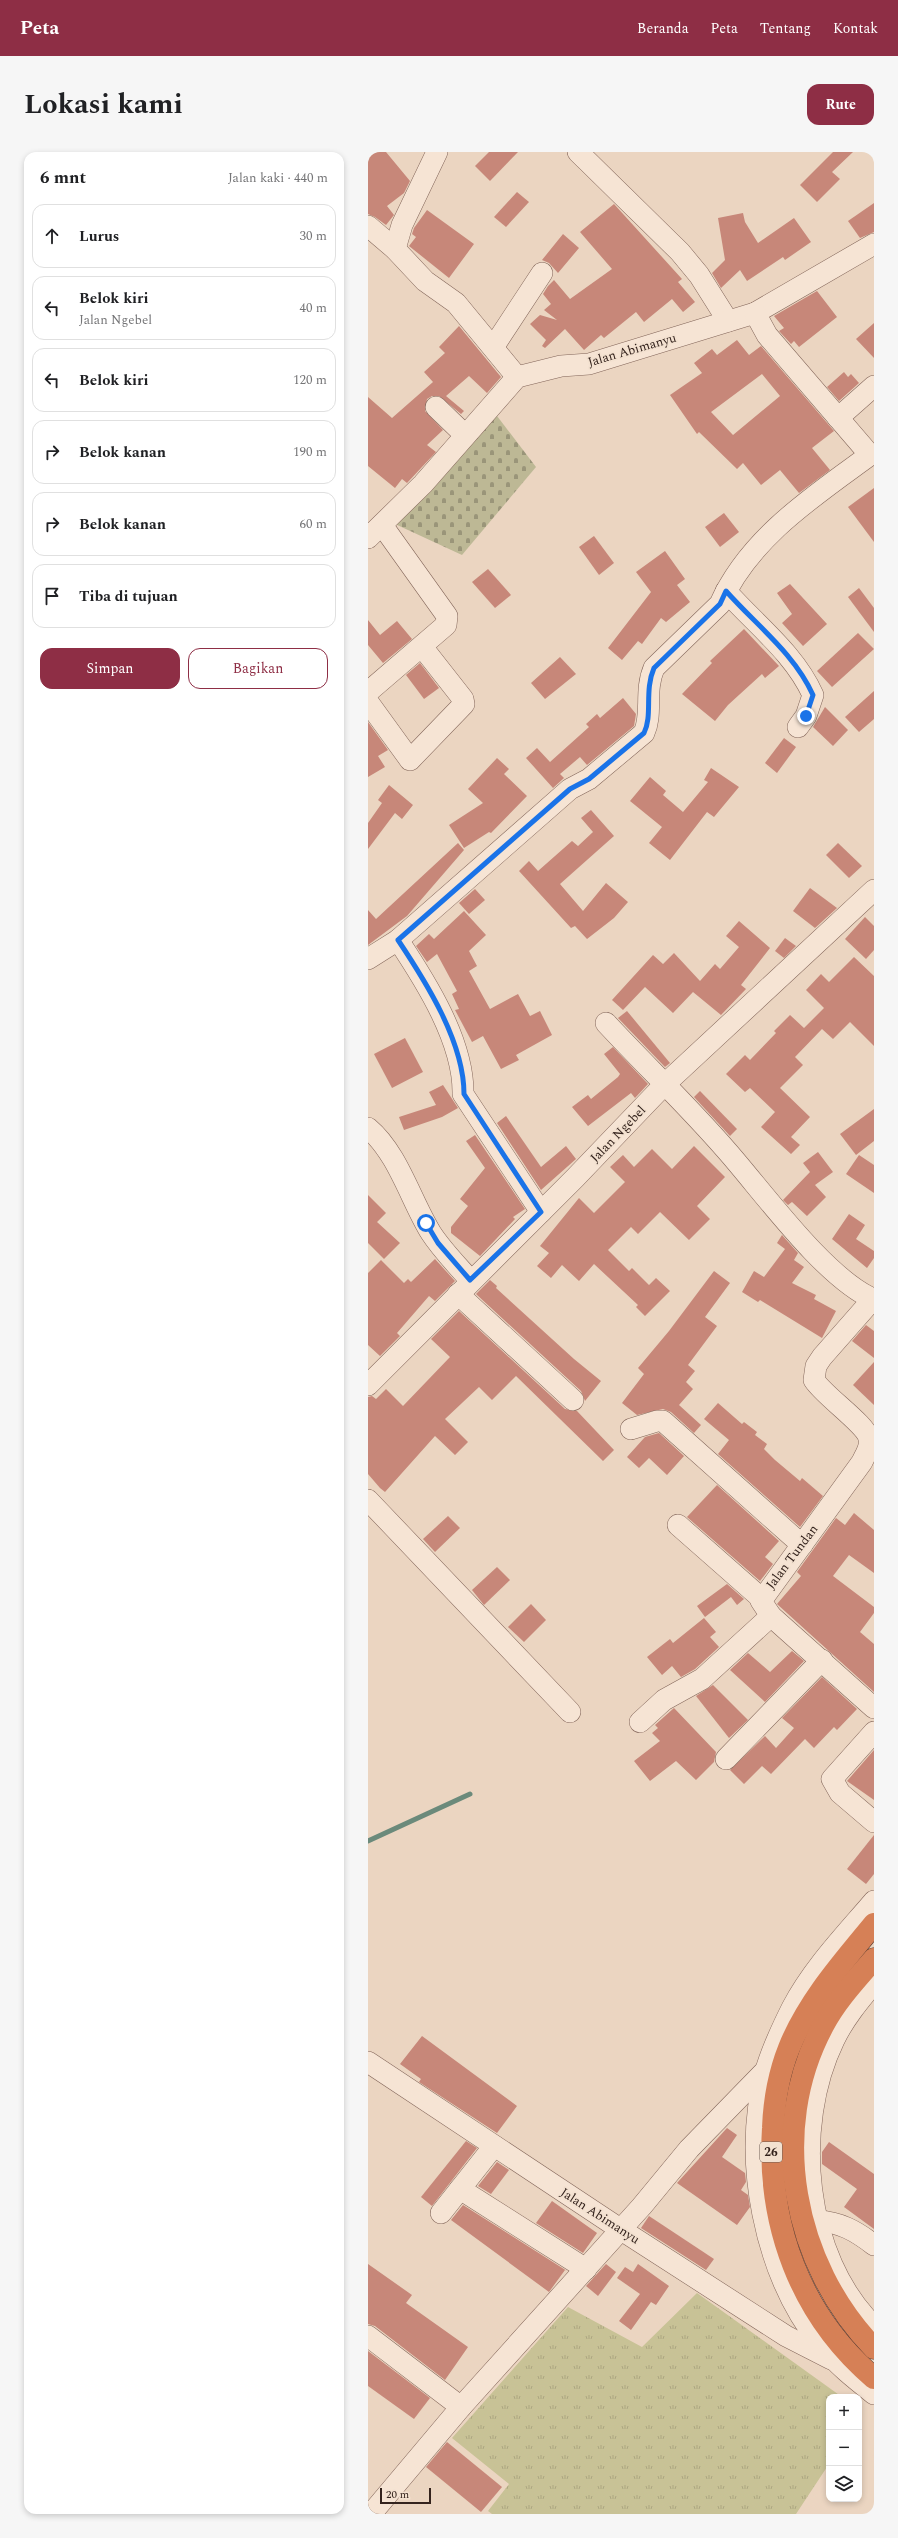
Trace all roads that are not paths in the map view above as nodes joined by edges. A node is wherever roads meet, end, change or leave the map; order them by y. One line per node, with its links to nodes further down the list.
1 (578, 152): 8 (street)
2 (435, 153): 5 (street)
3 (368, 226): 5 (street)
4 (874, 244): 7 (street, Jalan Abimanyu)
5 (395, 249): 9 (street)
6 (542, 273): 9 (street)
7 (755, 313): 8 (street, Jalan Abimanyu); 13 (street)
8 (728, 321): 10 (street, Jalan Abimanyu)
9 (494, 346): 10 (street)
10 (517, 376): 14 (street)
11 (874, 386): 13 (street)
12 (436, 407): 14 (street)
13 (838, 418): 16 (street)
14 (465, 435): 15 (street)
15 (375, 532): 17 (street)
16 (726, 591): 20 (street); 22 (street)
17 (422, 648): 18 (street); 19 (street)
18 (368, 692)
19 (368, 702)
20 (798, 727)
21 (874, 890): 25 (street, Jalan Ngebel)
22 (398, 940): 23 (street); 27 (street)
23 (368, 959)
24 (606, 1023): 25 (street)
25 (664, 1085): 27 (street, Jalan Ngebel); 29 (street)
26 (368, 1128): 28 (street)
27 (541, 1212): 28 (street, Jalan Ngebel)
28 (464, 1287): 30 (street, Jalan Ngebel); 31 (street)
29 (873, 1298): 33 (street, Jalan Tundan)
30 (370, 1380)
31 (572, 1400)
32 (631, 1429): 36 (street)
33 (872, 1447): 36 (street, Jalan Tundan)
34 (368, 1500): 41 (street)
35 (678, 1525): 37 (street)
36 (802, 1545): 37 (street, Jalan Tundan)
37 (761, 1598): 38 (street, Jalan Tundan)
38 (771, 1616): 39 (street, Jalan Tundan); 42 (street)
39 (822, 1660): 40 (street, Jalan Tundan); 44 (street)
40 (874, 1708)
41 (570, 1712)
42 (640, 1722)
43 (874, 1732): 45 (street)
44 (726, 1759)
45 (874, 1822)
46 (874, 1901): 51 (street)
47 (874, 1924): 63 (highway, 26)
48 (874, 1959): 61 (highway, 26)
49 (874, 1983): 55 (street)
50 (368, 2062): 52 (street, Jalan Abimanyu)
51 (766, 2070): 56 (street); 62 (street)
52 (494, 2146): 53 (street); 56 (street, Jalan Abimanyu)
53 (460, 2189): 54 (street); 58 (street)
54 (441, 2213)
55 (818, 2221): 57 (street); 59 (street)
56 (620, 2229): 58 (street); 62 (street, Jalan Abimanyu)
57 (874, 2245)
58 (586, 2269): 65 (street)
59 (874, 2326)
60 (368, 2336): 65 (street)
61 (874, 2348)
62 (837, 2362): 64 (street)
63 (874, 2378)
64 (874, 2394)
65 (461, 2407): 66 (street)
66 (371, 2514)

